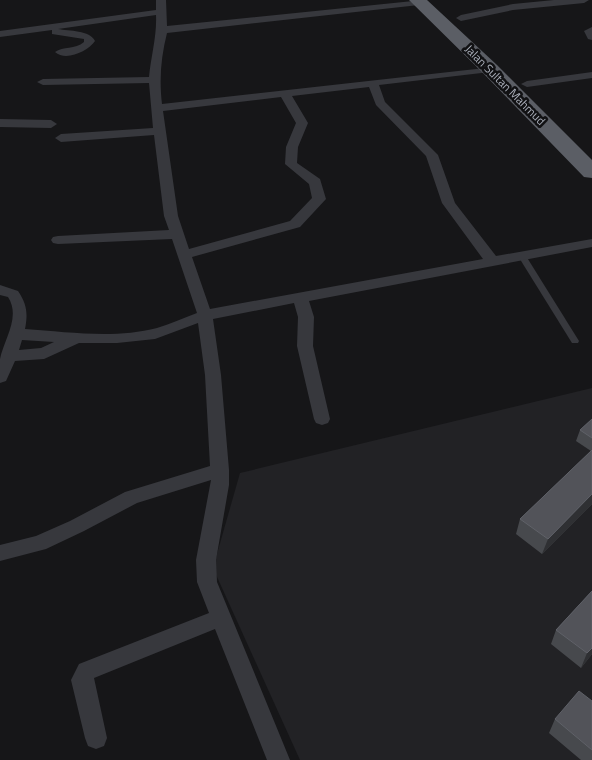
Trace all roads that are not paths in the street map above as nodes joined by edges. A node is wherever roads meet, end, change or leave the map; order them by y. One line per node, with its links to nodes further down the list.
1 (440, 0): 5 (highway, Jalan Sultan Mahmud)
2 (584, 0): 5 (street)
3 (418, 1): 7 (street); 12 (highway, Jalan Sultan Mahmud)
4 (161, 6): 6 (street); 7 (street)
5 (460, 18): 17 (highway, Jalan Sultan Mahmud)
6 (51, 27): 9 (street); 11 (street)
7 (162, 30): 14 (street)
8 (592, 30): 10 (street)
9 (0, 34)
10 (592, 37)
11 (60, 52)
12 (490, 69): 16 (street); 25 (highway, Jalan Sultan Mahmud)
13 (592, 75): 17 (street)
14 (154, 80): 15 (street); 19 (street)
15 (43, 82)
16 (373, 83): 18 (street); 31 (street)
17 (527, 84): 24 (highway, Jalan Sultan Mahmud)
18 (285, 93): 19 (street); 29 (street)
19 (158, 108): 22 (street)
20 (0, 123): 21 (street)
21 (51, 124)
22 (160, 132): 23 (street); 26 (street)
23 (61, 138)
24 (592, 147)
25 (592, 172)
26 (178, 234): 27 (street); 29 (street)
27 (58, 240)
28 (592, 243): 30 (street)
29 (185, 255): 34 (street)
30 (522, 256): 31 (street); 37 (lane)
31 (492, 262): 33 (street)
32 (0, 290): 35 (street)
33 (300, 297): 34 (street); 40 (street)
34 (205, 315): 36 (street); 41 (street)
35 (17, 334): 36 (street); 38 (street)
36 (80, 336): 38 (street)
37 (575, 341)
38 (9, 356): 39 (street)
39 (0, 378)
40 (322, 419)
41 (220, 470): 42 (street); 43 (street)
42 (0, 553)
43 (221, 618): 44 (street); 45 (street)
44 (96, 738)
45 (279, 760)

